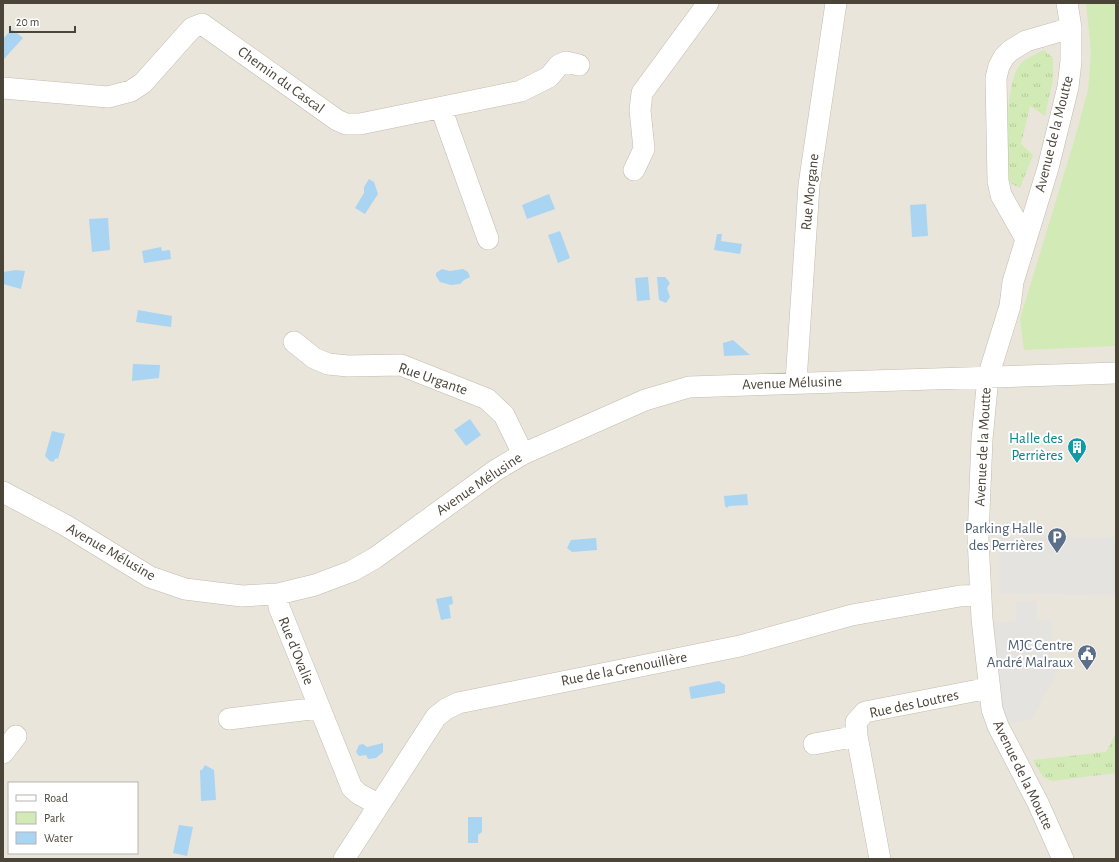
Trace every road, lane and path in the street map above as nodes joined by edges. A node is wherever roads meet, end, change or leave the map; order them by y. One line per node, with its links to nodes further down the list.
1 (708, 3): 8 (street)
2 (836, 3): 14 (street, Rue Morgane)
3 (1067, 3): 4 (street, Avenue de la Moutte)
4 (1071, 28): 10 (street, Avenue de la Moutte); 10 (street)
5 (579, 65): 7 (street, Chemin du Cascal)
6 (3, 88): 7 (street, Chemin du Cascal)
7 (441, 108): 9 (street)
8 (634, 170)
9 (488, 239)
10 (1026, 239): 13 (street, Avenue de la Moutte)
11 (294, 342): 15 (street, Rue Urgante)
12 (1116, 373): 13 (street, Avenue Mélusine)
13 (988, 376): 14 (street, Avenue Mélusine); 18 (street, Avenue de la Moutte)
14 (796, 382): 15 (street, Avenue Mélusine)
15 (523, 454): 17 (street, Avenue Mélusine)
16 (3, 492): 17 (street, Avenue Mélusine)
17 (278, 594): 20 (street, Rue d'Ovalie)
18 (980, 595): 19 (street, Avenue de la Moutte); 26 (street, Rue de la Grenouillère)
19 (989, 688): 23 (street, Rue des Loutres); 29 (street, Avenue de la Moutte)
20 (319, 708): 21 (street, Rue d'Ovalie); 26 (street, Rue d'Ovalie)
21 (229, 719)
22 (16, 736): 25 (street)
23 (857, 736): 24 (street, Rue des Loutres); 28 (street, Rue des Loutres)
24 (814, 744)
25 (3, 753)
26 (379, 805): 27 (street, Rue de la Grenouillère)
27 (344, 859)
28 (880, 859)
29 (1063, 859)

